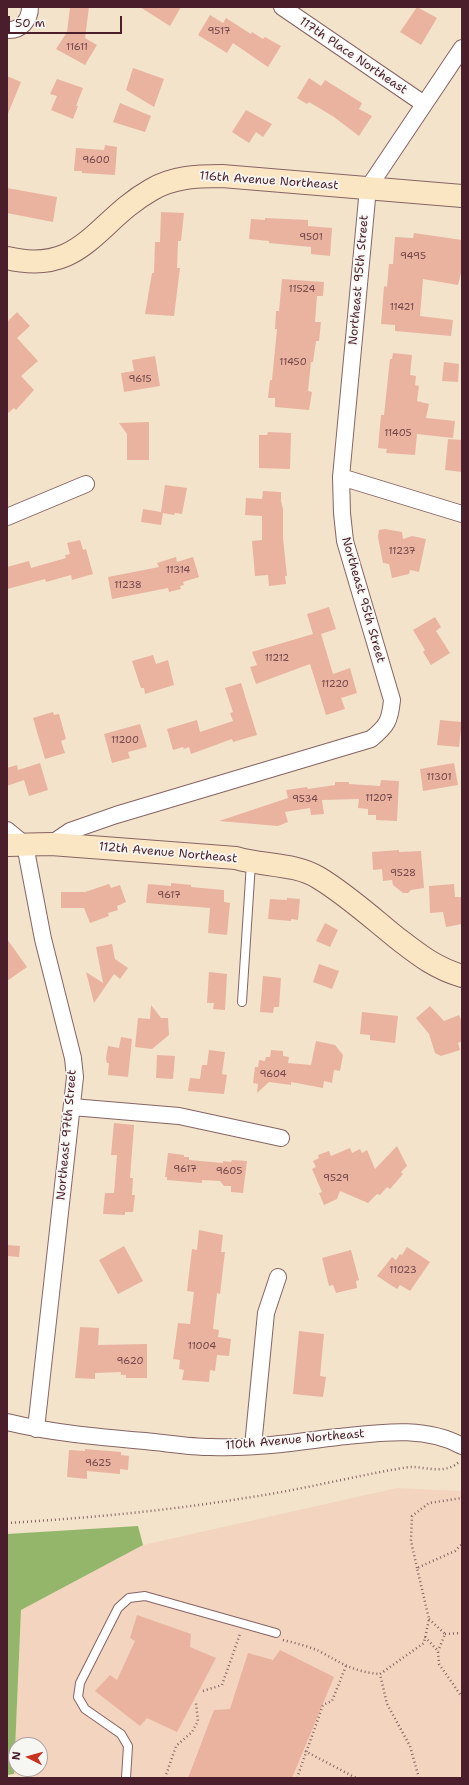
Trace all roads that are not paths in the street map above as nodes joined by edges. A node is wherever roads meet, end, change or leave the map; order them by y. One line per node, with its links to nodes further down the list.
1 (30, 7): 3 (street)
2 (282, 7): 5 (street, 117th Place Northeast)
3 (7, 30)
4 (462, 48): 5 (street, Northeast 95th Street)
5 (424, 104): 6 (street, Northeast 95th Street)
6 (368, 188): 7 (street, 116th Avenue Northeast); 8 (street, 116th Avenue Northeast); 9 (street, Northeast 95th Street)
7 (462, 196)
8 (7, 258)
9 (342, 477): 11 (street); 14 (street, Northeast 95th Street)
10 (86, 484): 12 (street)
11 (462, 514)
12 (7, 518)
13 (7, 830): 15 (street)
14 (51, 844): 15 (street, 112th Avenue Northeast); 16 (street, 112th Avenue Northeast)
15 (16, 845): 19 (street, Northeast 97th Street)
16 (251, 862): 17 (street, 112th Avenue Northeast); 18 (lane)
17 (462, 976)
18 (242, 1002)
19 (72, 1107): 20 (street); 23 (street, Northeast 97th Street)
20 (281, 1138)
21 (278, 1277): 24 (street)
22 (7, 1422): 23 (street, 110th Avenue Northeast)
23 (36, 1429): 24 (street, 110th Avenue Northeast)
24 (253, 1446): 25 (street, 110th Avenue Northeast)
25 (462, 1446)
26 (276, 1633): 27 (lane)
27 (126, 1778)

